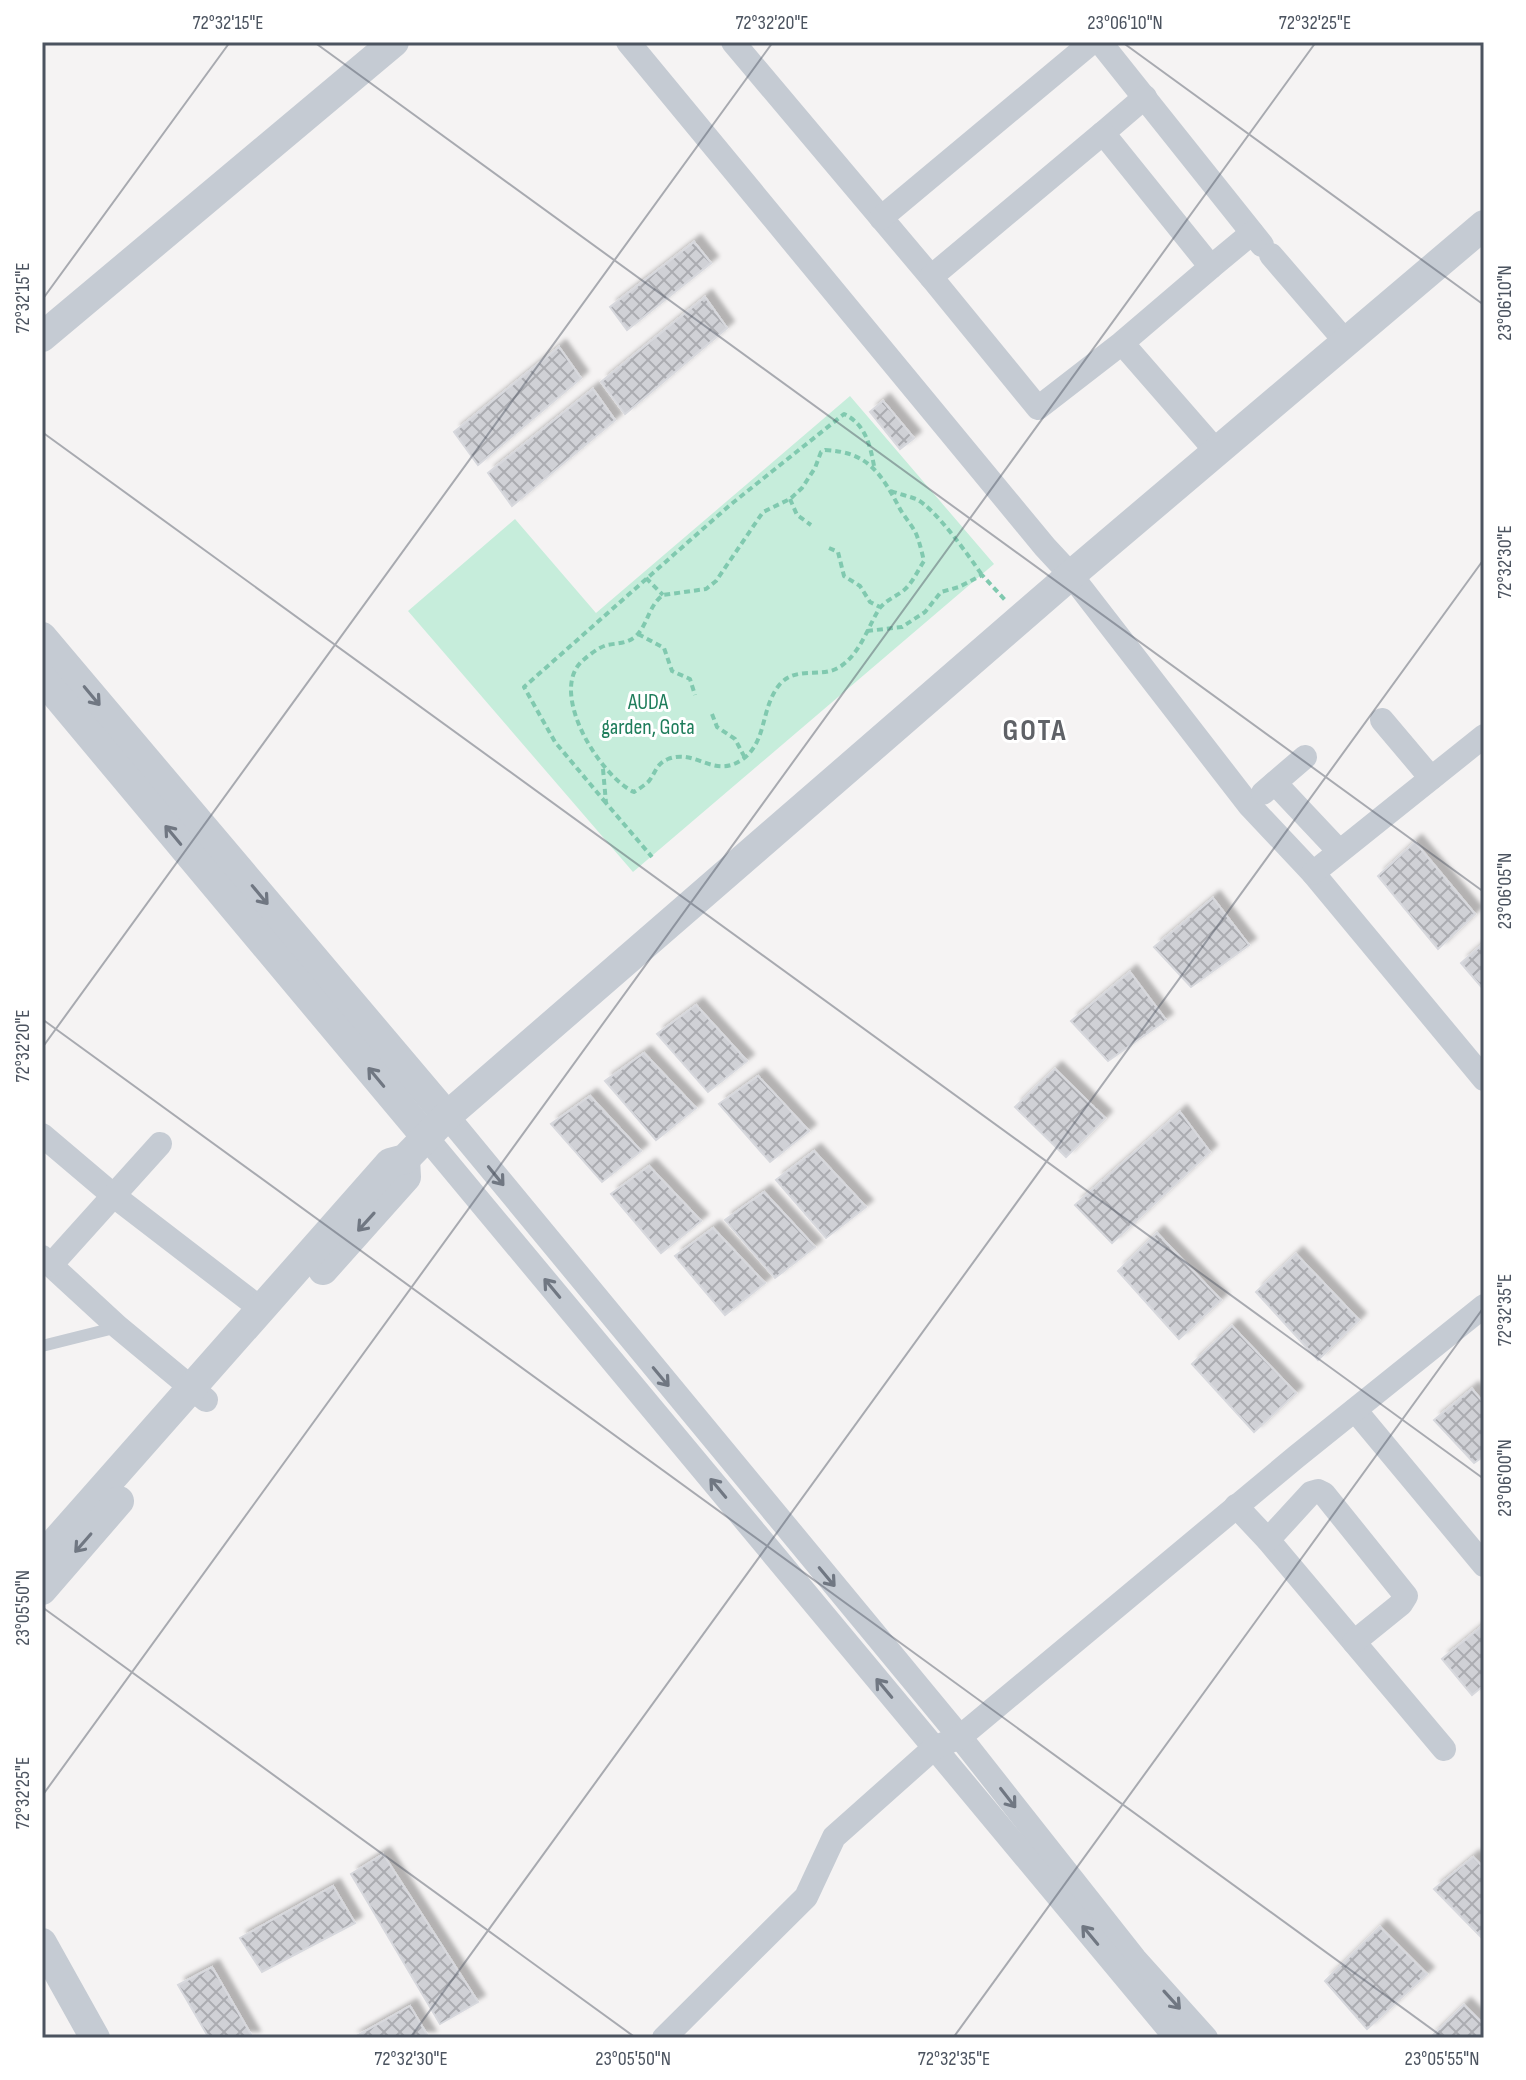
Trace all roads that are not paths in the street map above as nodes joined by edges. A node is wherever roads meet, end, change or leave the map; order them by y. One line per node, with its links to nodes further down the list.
1 (394, 42): 13 (street)
2 (628, 42): 17 (street)
3 (733, 42): 8 (street)
4 (1092, 42): 8 (street)
5 (1100, 42): 6 (street)
6 (1145, 97): 7 (street); 10 (street)
7 (1103, 133): 11 (street); 12 (street)
8 (881, 218): 12 (street)
9 (1484, 225): 14 (street)
10 (1262, 244): 11 (street); 14 (street)
11 (1211, 267): 15 (street)
12 (931, 277): 15 (street)
13 (42, 337)
14 (1346, 342): 16 (street)
15 (1122, 343): 16 (street)
16 (1217, 452): 17 (street)
17 (1071, 575): 25 (street); 29 (street)
18 (42, 637): 29 (street, one-way to 29)
19 (42, 678): 29 (street, one-way to 19)
20 (1382, 720): 23 (street)
21 (1484, 736): 23 (street)
22 (1305, 757): 24 (street)
23 (1431, 778): 26 (street)
24 (1275, 783): 25 (street); 26 (street)
25 (1249, 805): 27 (street)
26 (1339, 851): 27 (street)
27 (1313, 873): 28 (street)
28 (1484, 1079)
29 (437, 1126): 32 (street); 47 (street, one-way to 47); 48 (street, one-way to 29)
30 (42, 1135): 33 (street)
31 (160, 1144): 33 (street)
32 (405, 1159): 36 (street); 39 (street, one-way to 39)
33 (114, 1196): 34 (street); 36 (street)
34 (47, 1261): 37 (street)
35 (1484, 1306): 40 (street)
36 (261, 1309): 39 (street)
37 (118, 1327): 38 (lane); 39 (street)
38 (42, 1346)
39 (199, 1394): 43 (street); 45 (street, one-way to 45)
40 (1355, 1410): 41 (street); 44 (street)
41 (1236, 1506): 42 (street); 47 (street)
42 (1268, 1540): 46 (street); 46 (street)
43 (42, 1557)
44 (1484, 1565)
45 (42, 1590)
46 (1354, 1642): 49 (street)
47 (960, 1737): 48 (street); 54 (street, one-way to 54)
48 (934, 1748): 52 (street); 53 (street, one-way to 48)
49 (1444, 1749)
50 (42, 1943): 51 (street)
51 (95, 2038)
52 (664, 2038)
53 (1176, 2038)
54 (1206, 2038)

